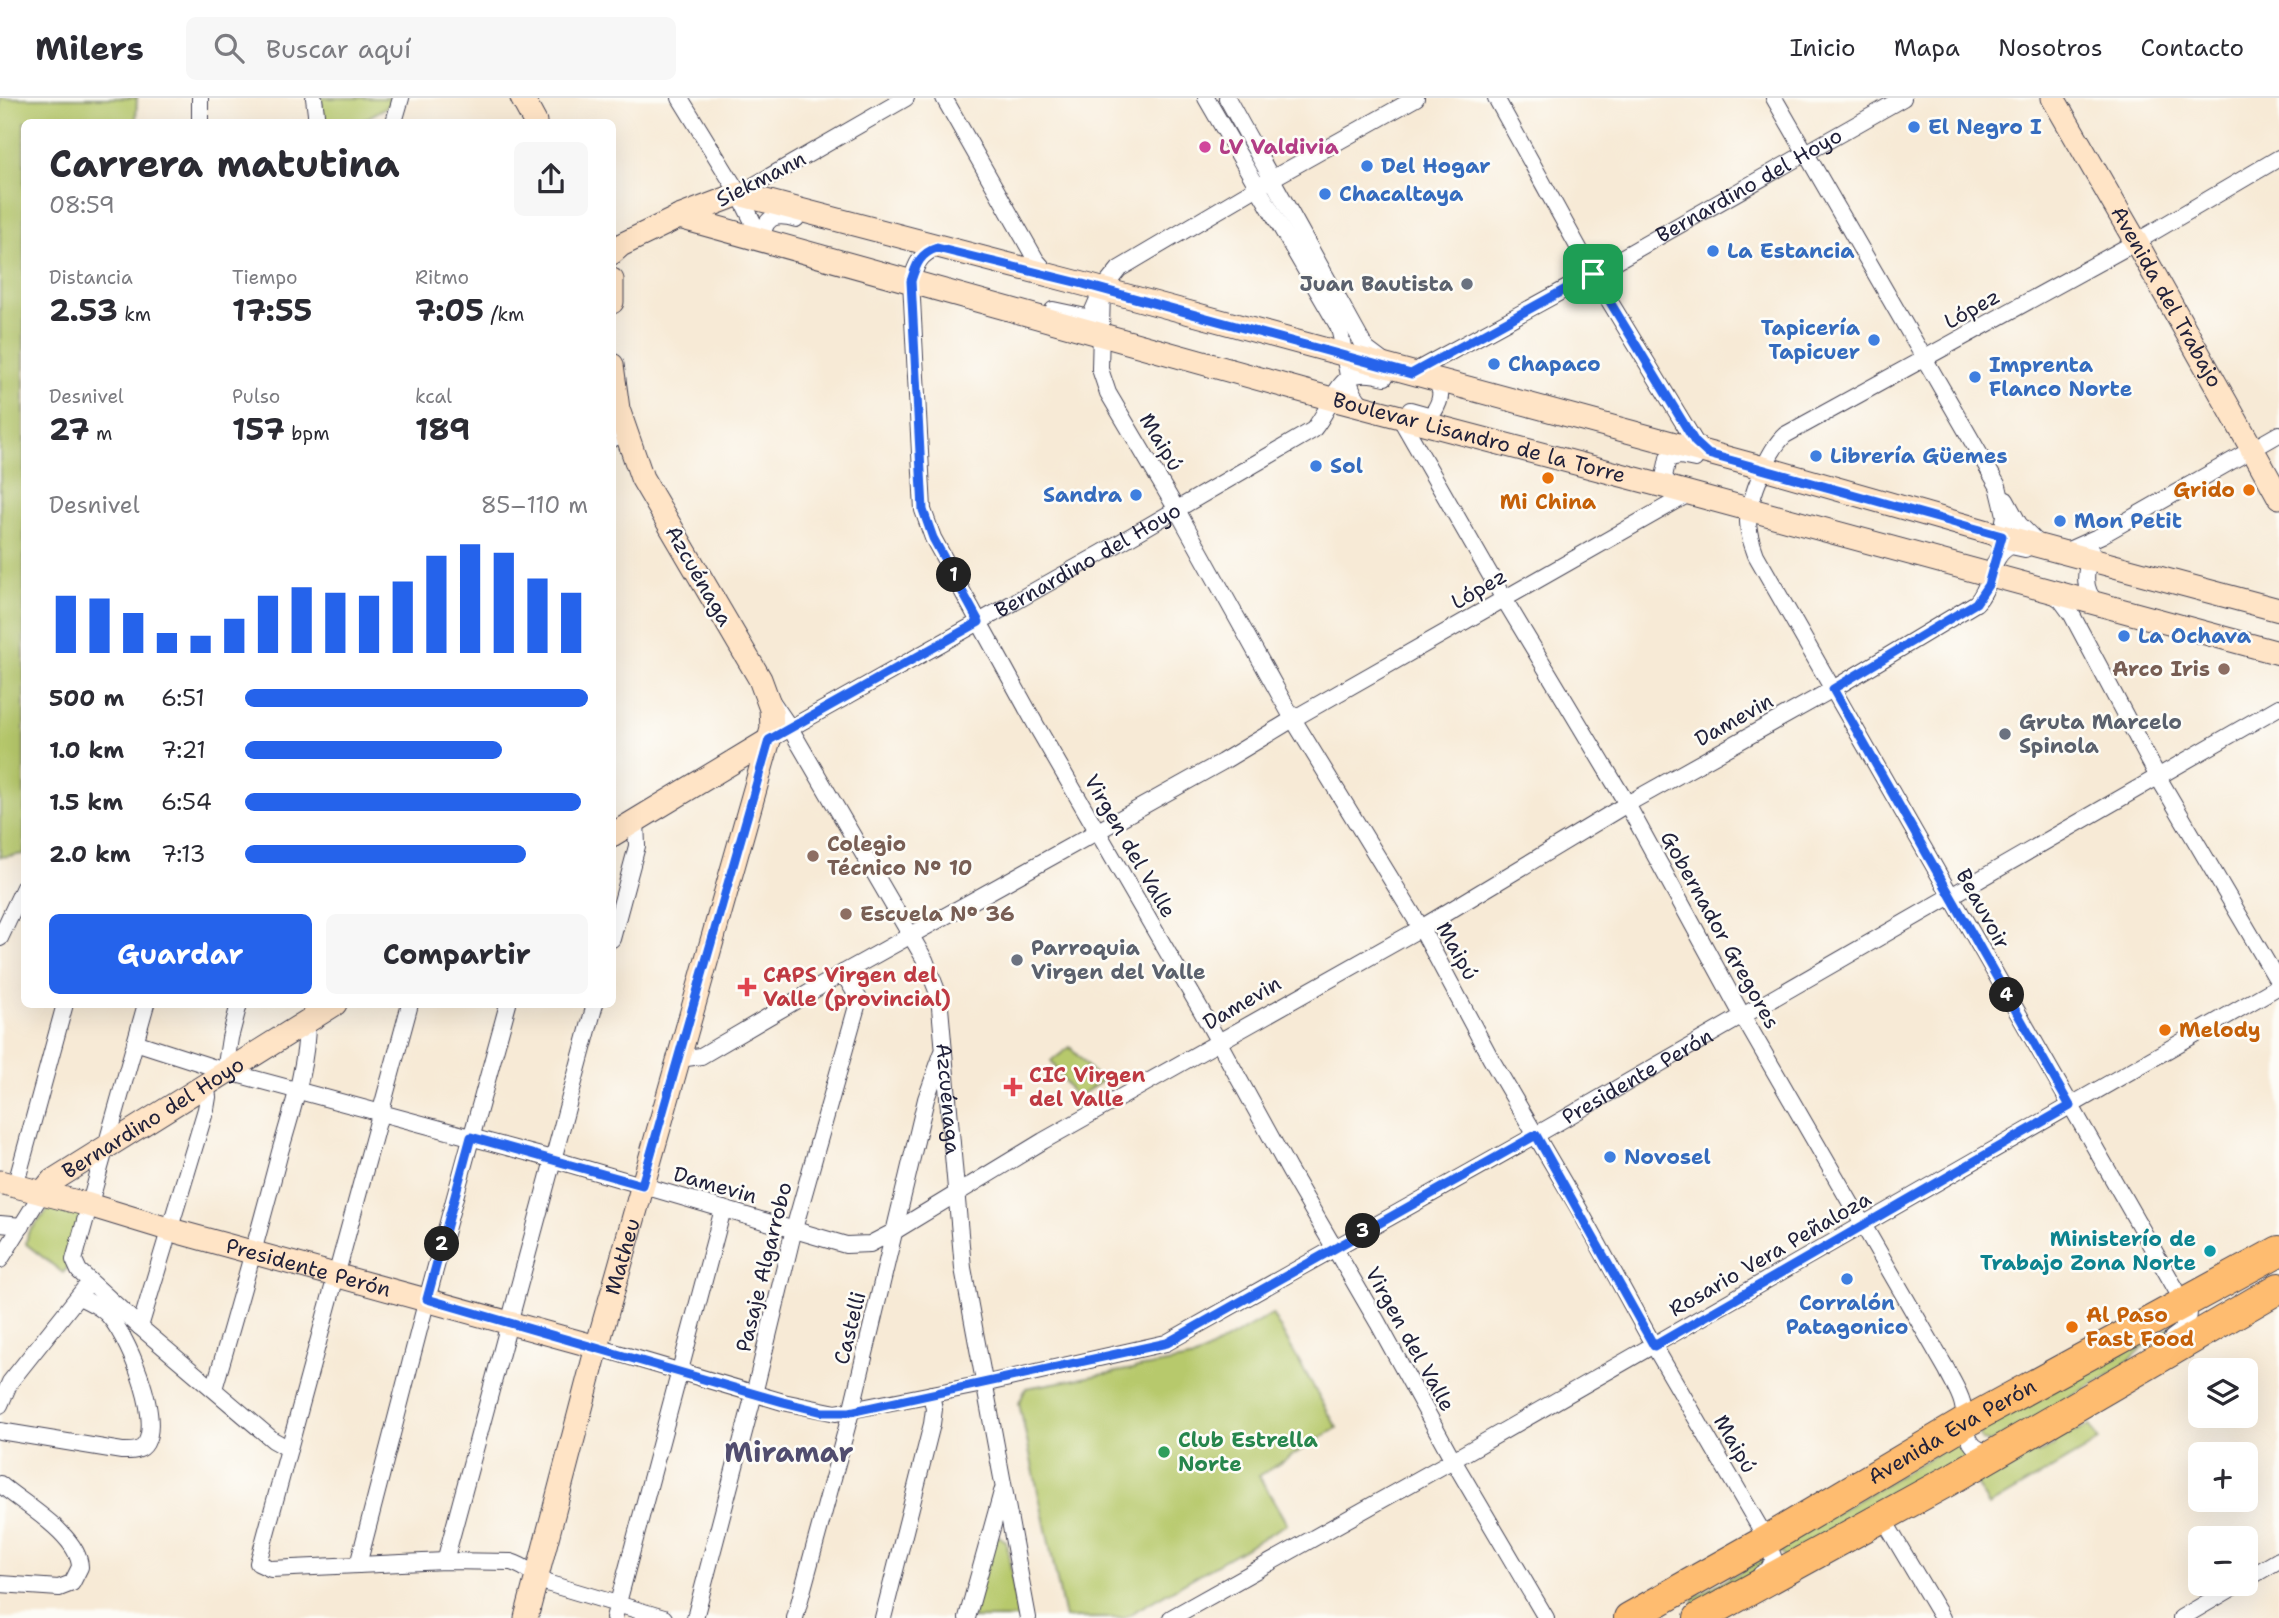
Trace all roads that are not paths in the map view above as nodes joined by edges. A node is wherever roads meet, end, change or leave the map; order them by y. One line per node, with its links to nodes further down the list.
1 (200, 98): 14 (street)
2 (314, 98): 15 (street)
3 (522, 98): 16 (street)
4 (680, 98): 21 (street)
5 (906, 98): 21 (street, Siekmann)
6 (944, 98): 29 (street)
7 (1206, 98): 20 (street)
8 (1227, 98): 19 (street)
9 (1416, 98): 19 (street)
10 (1496, 98): 28 (street)
11 (1774, 98): 17 (street)
12 (1903, 98): 17 (street, Bernardino del Hoyo)
13 (2053, 98): 25 (street, Avenida del Trabajo)
14 (200, 119)
15 (317, 119)
16 (533, 119)
17 (1806, 153): 28 (street, Bernardino del Hoyo); 34 (street)
18 (2279, 158): 25 (street, López)
19 (1273, 178): 20 (street); 36 (street)
20 (1257, 187): 31 (street); 35 (street)
21 (739, 194): 22 (street, Siekmann); 23 (street, Boulevar Lisandro de la Torre); 24 (street)
22 (679, 217): 24 (street, Boulevar Lisandro de la Torre); 27 (street, Siekmann)
23 (853, 224): 24 (street); 26 (street, Boulevar Lisandro de la Torre)
24 (762, 240): 30 (street, Boulevar Lisandro de la Torre)
25 (2136, 242): 34 (street, López); 44 (street, Avenida del Trabajo)
26 (937, 248): 29 (street, Boulevar Lisandro de la Torre); 30 (street)
27 (616, 249)
28 (1593, 274): 36 (street, Bernardino del Hoyo); 45 (street)
29 (1052, 277): 31 (street, Boulevar Lisandro de la Torre)
30 (911, 281): 32 (street, Boulevar Lisandro de la Torre); 61 (street, Virgen del Valle)
31 (1102, 290): 32 (street); 33 (street, Maipú); 35 (street, Boulevar Lisandro de la Torre)
32 (1023, 311): 33 (street, Boulevar Lisandro de la Torre)
33 (1101, 335): 39 (street, Boulevar Lisandro de la Torre); 50 (street, Maipú)
34 (1924, 360): 46 (street, López); 47 (street)
35 (1346, 367): 36 (street, Boulevar Lisandro de la Torre); 39 (street, Bernardino del Hoyo); 40 (street)
36 (1404, 372): 37 (street, Boulevar Lisandro de la Torre)
37 (1434, 380): 40 (street); 45 (street, Boulevar Lisandro de la Torre)
38 (616, 394): 43 (street, Azcuénaga)
39 (1332, 399): 40 (street, Boulevar Lisandro de la Torre); 50 (street, Bernardino del Hoyo)
40 (1366, 408): 41 (street, Boulevar Lisandro de la Torre)
41 (1399, 416): 48 (street, Boulevar Lisandro de la Torre); 58 (street, Gobernador Gregores)
42 (2279, 434): 44 (street)
43 (619, 435): 64 (street, Azcuénaga)
44 (2252, 450): 49 (street, Avenida del Trabajo); 52 (street)
45 (1708, 454): 46 (street, Boulevar Lisandro de la Torre)
46 (1753, 470): 48 (street); 48 (street); 51 (street, López); 55 (street, Boulevar Lisandro de la Torre)
47 (1998, 486): 53 (street); 55 (street)
48 (1681, 491): 51 (street, Boulevar Lisandro de la Torre); 58 (street, López)
49 (2279, 497)
50 (1177, 510): 61 (street, Bernardino del Hoyo); 66 (street, Maipú)
51 (1750, 510): 55 (street, Boulevar Lisandro de la Torre); 63 (street, Beauvoir)
52 (2102, 535): 54 (street); 56 (street)
53 (2042, 546): 54 (street, Boulevar Lisandro de la Torre); 55 (street, Boulevar Lisandro de la Torre)
54 (2065, 552): 55 (street); 56 (street, Boulevar Lisandro de la Torre)
55 (1997, 557): 57 (street, Boulevar Lisandro de la Torre); 63 (street, Damevin)
56 (2089, 558): 59 (street); 60 (street, Boulevar Lisandro de la Torre)
57 (2046, 589): 59 (street, Boulevar Lisandro de la Torre); 69 (street)
58 (1503, 599): 66 (street, López); 70 (street, Gobernador Gregores)
59 (2097, 603): 62 (street, Boulevar Lisandro de la Torre)
60 (2279, 610)
61 (979, 622): 67 (street, Bernardino del Hoyo); 72 (street, Virgen del Valle)
62 (2279, 653)
63 (1833, 689): 70 (street, Damevin); 74 (street, Beauvoir)
64 (767, 693): 67 (street, Azcuénaga); 68 (street, Matheu)
65 (2279, 707): 69 (street, Presidente Perón)
66 (1293, 719): 72 (street, López); 76 (street, Maipú)
67 (790, 729): 68 (street, Bernardino del Hoyo); 77 (street, Azcuénaga)
68 (769, 740): 71 (street, Bernardino del Hoyo); 93 (street, Matheu)
69 (2158, 777): 74 (street, Presidente Perón); 80 (street)
70 (1626, 804): 76 (street, Damevin); 88 (street, Gobernador Gregores)
71 (619, 828): 75 (street)
72 (1097, 831): 77 (street, López); 91 (street, Virgen del Valle)
73 (21, 893): 78 (street)
74 (1951, 896): 88 (street, Presidente Perón); 96 (street, Beauvoir)
75 (616, 924)
76 (1421, 928): 91 (street, Damevin); 98 (street, Maipú)
77 (910, 935): 79 (street, López); 92 (street, Azcuénaga)
78 (0, 938)
79 (843, 973): 93 (street, López); 111 (street, Pasaje Algarrobo)
80 (2279, 984): 96 (street, Rosario Vera Peñaloza)
81 (64, 1008): 102 (street)
82 (145, 1008): 90 (street)
83 (238, 1008): 94 (street)
84 (328, 1008): 89 (street, Bernardino del Hoyo)
85 (409, 1008): 97 (street)
86 (507, 1008): 99 (street)
87 (594, 1008): 101 (street)
88 (1742, 1015): 98 (street, Presidente Perón); 109 (street, Gobernador Gregores)
89 (307, 1022): 94 (street, Bernardino del Hoyo); 95 (street)
90 (135, 1042): 94 (street, Damevin); 100 (street)
91 (1218, 1042): 105 (street, Damevin); 114 (street, Virgen del Valle)
92 (944, 1049): 105 (street, Azcuénaga); 113 (street, Castelli)
93 (679, 1059): 103 (street, Matheu)
94 (216, 1077): 95 (street, Damevin); 100 (street, Bernardino del Hoyo); 112 (street)
95 (297, 1089): 97 (street, Damevin); 116 (street)
96 (2070, 1106): 109 (street, Rosario Vera Peñaloza); 123 (street, Beauvoir)
97 (382, 1112): 99 (street, Damevin); 118 (street)
98 (1536, 1135): 114 (street, Presidente Perón); 127 (street, Maipú)
99 (471, 1137): 101 (street, Damevin); 122 (street)
100 (105, 1150): 104 (street, Bernardino del Hoyo); 106 (street)
101 (552, 1159): 103 (street, Damevin); 124 (street)
102 (7, 1185): 104 (street, Presidente Perón)
103 (642, 1185): 107 (street, Damevin); 126 (street, Matheu)
104 (42, 1193): 106 (street, Presidente Perón); 110 (street, Bernardino del Hoyo)
105 (955, 1194): 113 (street, Damevin); 130 (street, Azcuénaga)
106 (89, 1205): 112 (street, Presidente Perón); 119 (street)
107 (723, 1209): 111 (street, Damevin); 128 (street)
108 (0, 1224): 110 (street)
109 (1863, 1224): 127 (street, Rosario Vera Peñaloza); 136 (street, Gobernador Gregores)
110 (22, 1226): 117 (street, Bernardino del Hoyo)
111 (794, 1229): 113 (street, Damevin); 132 (street, Pasaje Algarrobo)
112 (171, 1230): 116 (street, Presidente Perón); 125 (street)
113 (895, 1231): 135 (street, Castelli)
114 (1334, 1247): 130 (street, Presidente Perón); 140 (street, Virgen del Valle)
115 (2279, 1251): 123 (highway, Avenida Eva Perón)
116 (254, 1252): 118 (street, Presidente Perón); 131 (street)
117 (0, 1260)
118 (336, 1275): 122 (street, Presidente Perón); 138 (street)
119 (90, 1282): 121 (street); 125 (street)
120 (2279, 1288): 129 (highway, Avenida Eva Perón)
121 (79, 1297): 134 (street); 137 (street)
122 (427, 1299): 124 (street, Presidente Perón); 148 (street)
123 (2184, 1303): 129 (street); 136 (highway, Avenida Eva Perón)
124 (509, 1321): 126 (street, Presidente Perón); 147 (street)
125 (140, 1327): 131 (street)
126 (597, 1346): 128 (street, Presidente Perón); 150 (street, Matheu)
127 (1654, 1346): 140 (street, Rosario Vera Peñaloza); 144 (street, Maipú)
128 (680, 1371): 132 (street, Presidente Perón); 153 (street)
129 (2122, 1379): 139 (highway, Avenida Eva Perón)
130 (983, 1384): 133 (street, Presidente Perón); 142 (street, Azcuénaga)
131 (214, 1389): 138 (street)
132 (754, 1394): 135 (street, Presidente Perón); 158 (street, Pasaje Algarrobo)
133 (932, 1394): 135 (street, Presidente Perón); 160 (street)
134 (0, 1405)
135 (850, 1412): 159 (street, Castelli)
136 (1964, 1423): 139 (street, Gobernador Gregores); 144 (highway, Avenida Eva Perón)
137 (0, 1431)
138 (289, 1449): 148 (street)
139 (2002, 1450): 143 (highway, Avenida Eva Perón)
140 (1453, 1461): 154 (street, Rosario Vera Peñaloza); 164 (street, Virgen del Valle)
141 (0, 1484): 151 (street)
142 (1003, 1488): 161 (street); 162 (street, Azcuénaga)
143 (1882, 1517): 155 (highway, Avenida Eva Perón); 166 (street)
144 (1767, 1540): 145 (highway, Avenida Eva Perón); 155 (street)
145 (1740, 1555): 155 (highway); 165 (highway, Avenida Eva Perón)
146 (2279, 1560): 149 (street)
147 (445, 1561): 148 (street); 150 (street)
148 (358, 1565)
149 (2258, 1572)
150 (536, 1577): 153 (street); 156 (street, Matheu)
151 (0, 1584)
152 (2219, 1596): 167 (street)
153 (616, 1612): 157 (street)
154 (1191, 1613): 163 (street, Rosario Vera Peñaloza)
155 (1707, 1614)
156 (526, 1618)
157 (664, 1618)
158 (695, 1618)
159 (795, 1618)
160 (883, 1618)
161 (967, 1618)
162 (1028, 1618)
163 (1171, 1618)
164 (1546, 1618)
165 (1629, 1618)
166 (1942, 1618)
167 (2181, 1618)

